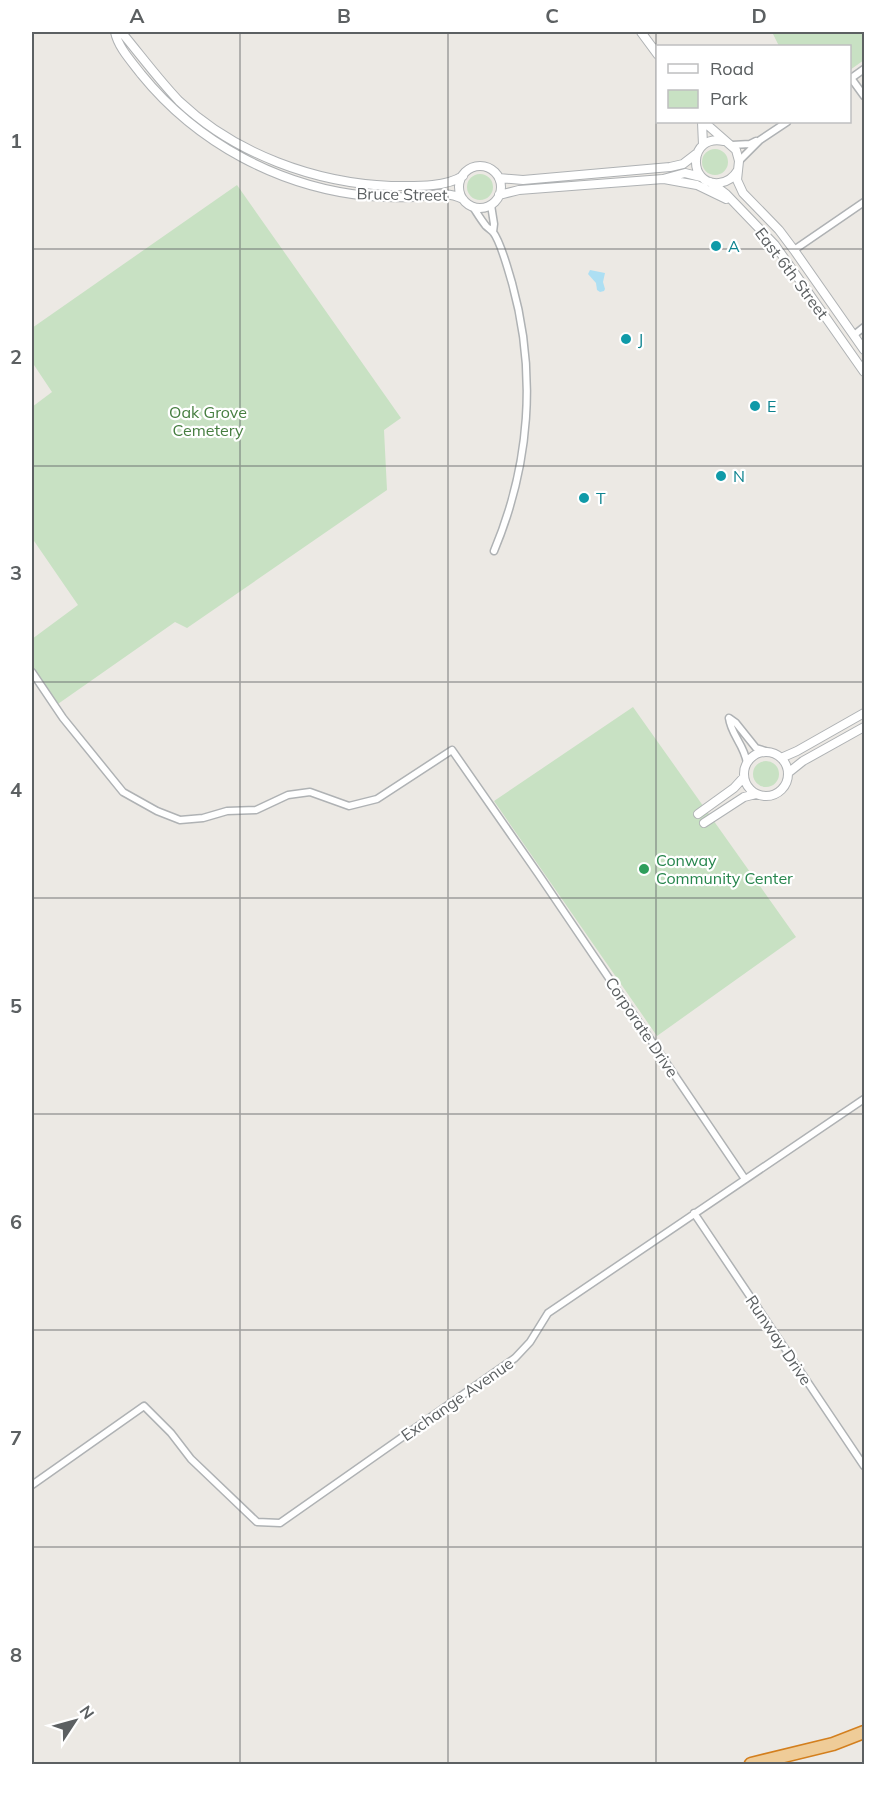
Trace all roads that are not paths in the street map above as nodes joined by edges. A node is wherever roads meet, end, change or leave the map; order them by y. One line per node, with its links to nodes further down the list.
1 (116, 32): 8 (street, Bruce Street); 15 (street, Bruce Street)
2 (641, 32): 3 (street)
3 (656, 54)
4 (864, 69): 5 (street)
5 (851, 77)
6 (851, 79): 7 (street)
7 (864, 96)
8 (197, 116): 15 (street); 17 (street, Bruce Street)
9 (703, 123): 14 (street)
10 (704, 123): 13 (street)
11 (786, 123): 12 (street)
12 (760, 140): 13 (street); 18 (street)
13 (730, 144): 14 (street); 18 (street)
14 (703, 145): 16 (street)
15 (229, 151): 17 (street); 25 (street, Bruce Street)
16 (696, 154): 20 (street); 21 (street)
17 (265, 157): 19 (street, Bruce Street)
18 (739, 165): 23 (street); 31 (street, East 6th Street)
19 (462, 176): 21 (street); 25 (street)
20 (701, 177): 22 (street); 23 (street)
21 (499, 178): 24 (street)
22 (663, 179): 24 (street); 29 (street)
23 (710, 182): 29 (street, East 6th Street)
24 (499, 195): 27 (street)
25 (462, 199): 28 (street)
26 (864, 202): 31 (street)
27 (491, 205): 28 (street); 30 (street)
28 (473, 207): 30 (street)
29 (740, 209): 35 (street, East 6th Street)
30 (493, 232): 36 (street)
31 (794, 250): 33 (street, East 6th Street)
32 (864, 327): 33 (street)
33 (854, 335): 34 (street, East 6th Street)
34 (864, 350)
35 (864, 372)
36 (494, 551)
37 (32, 672): 49 (street, Corporate Drive)
38 (864, 712): 41 (street)
39 (864, 727): 43 (street)
40 (770, 752): 41 (street); 42 (street); 42 (street)
41 (781, 758): 43 (street)
42 (747, 763): 44 (street)
43 (788, 773): 45 (street)
44 (744, 777): 45 (street); 46 (street)
45 (756, 794): 47 (street)
46 (698, 814)
47 (704, 824)
48 (864, 1099): 49 (street, Exchange Avenue)
49 (745, 1179): 50 (street, Exchange Avenue)
50 (694, 1213): 51 (street, Runway Drive); 52 (street, Exchange Avenue)
51 (864, 1466)
52 (32, 1485)
53 (864, 1732): 54 (highway)
54 (751, 1764)

